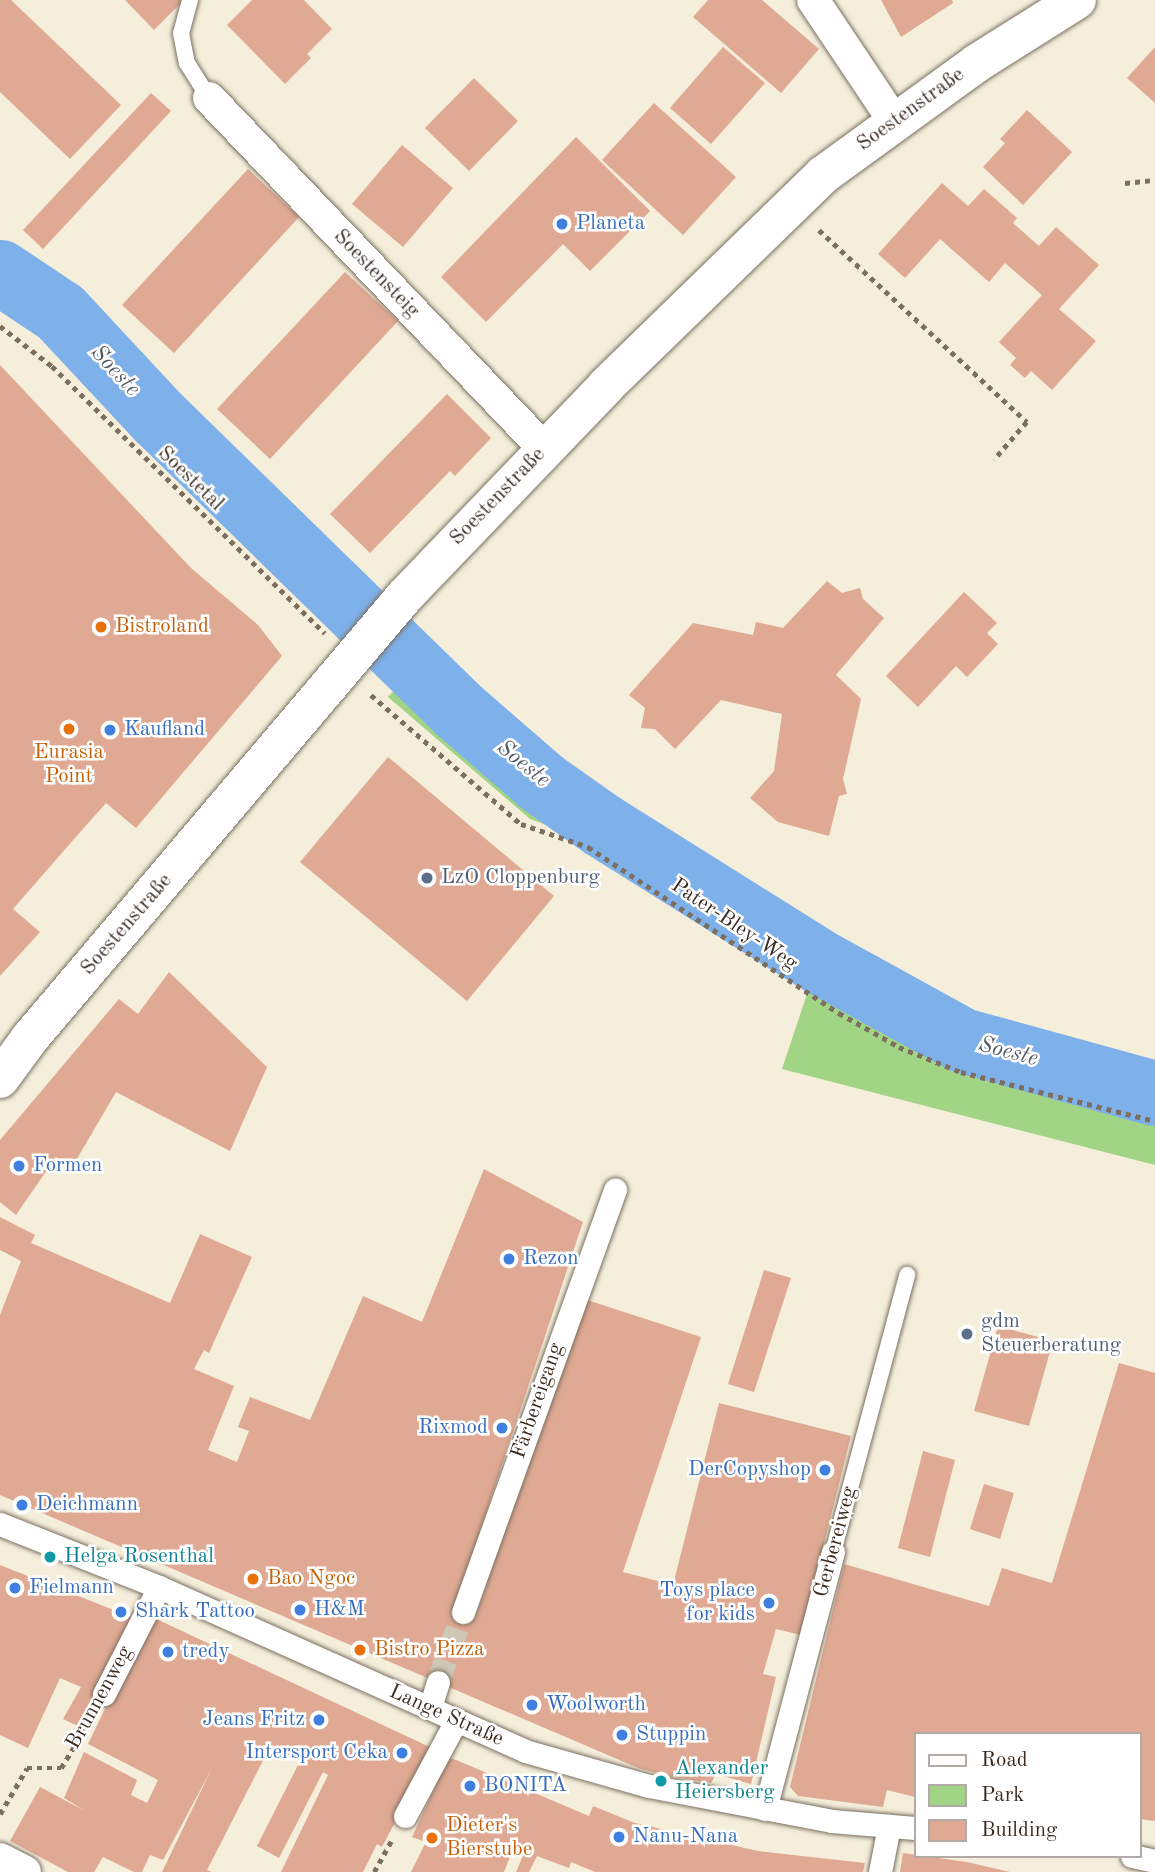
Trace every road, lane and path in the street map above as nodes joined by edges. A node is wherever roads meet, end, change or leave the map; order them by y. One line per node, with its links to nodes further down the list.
1 (190, 0): 4 (lane)
2 (813, 0): 5 (street)
3 (1077, 0): 5 (street, Soestenstraße)
4 (209, 98): 10 (street, Soestensteig)
5 (894, 121): 8 (street, Soestenstraße)
6 (1155, 180): 7 (path)
7 (1125, 183)
8 (791, 203): 10 (street, Soestenstraße); 11 (path)
9 (0, 326): 12 (path, Soestetal)
10 (544, 449): 12 (street, Soestenstraße)
11 (994, 460)
12 (353, 659): 13 (street, Soestenstraße); 14 (path, Pater-Bley-Weg)
13 (0, 1079)
14 (1155, 1121)
15 (615, 1190): 20 (street, Färbereigang)
16 (907, 1275): 18 (lane, Gerbereiweg)
17 (0, 1524): 19 (street, Lange Straße)
18 (833, 1552): 25 (street, Gerbereiweg)
19 (159, 1587): 22 (street, Brunnenweg); 23 (street, Lange Straße)
20 (463, 1612)
21 (438, 1682): 23 (street)
22 (104, 1694): 26 (path, Brunnenweg)
23 (430, 1708): 24 (street, Lange Straße)
24 (456, 1721): 25 (street, Lange Straße); 27 (street)
25 (765, 1809): 28 (street, Lange Straße)
26 (0, 1814)
27 (405, 1816)
28 (888, 1826): 29 (street, Lange Straße); 32 (street)
29 (914, 1828)
30 (0, 1858): 31 (street)
31 (25, 1872)
32 (880, 1872)

